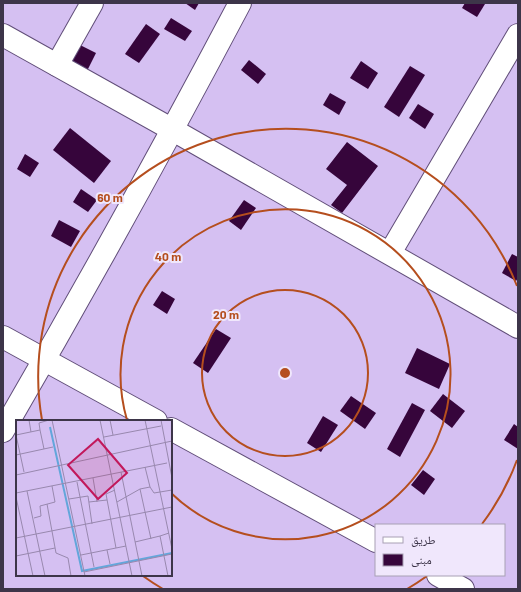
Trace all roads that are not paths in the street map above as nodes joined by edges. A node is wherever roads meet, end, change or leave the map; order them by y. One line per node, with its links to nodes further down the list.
1 (92, 3): 5 (street)
2 (240, 3): 6 (street)
3 (518, 34): 7 (street)
4 (3, 35): 5 (street)
5 (57, 65): 6 (street)
6 (173, 130): 7 (street); 10 (street)
7 (390, 253): 8 (street)
8 (518, 326)
9 (3, 337): 10 (street)
10 (44, 359): 11 (street); 12 (street)
11 (154, 420)
12 (3, 430)
13 (172, 430): 14 (street)
14 (375, 540)
15 (440, 576): 16 (street)
16 (463, 589)

